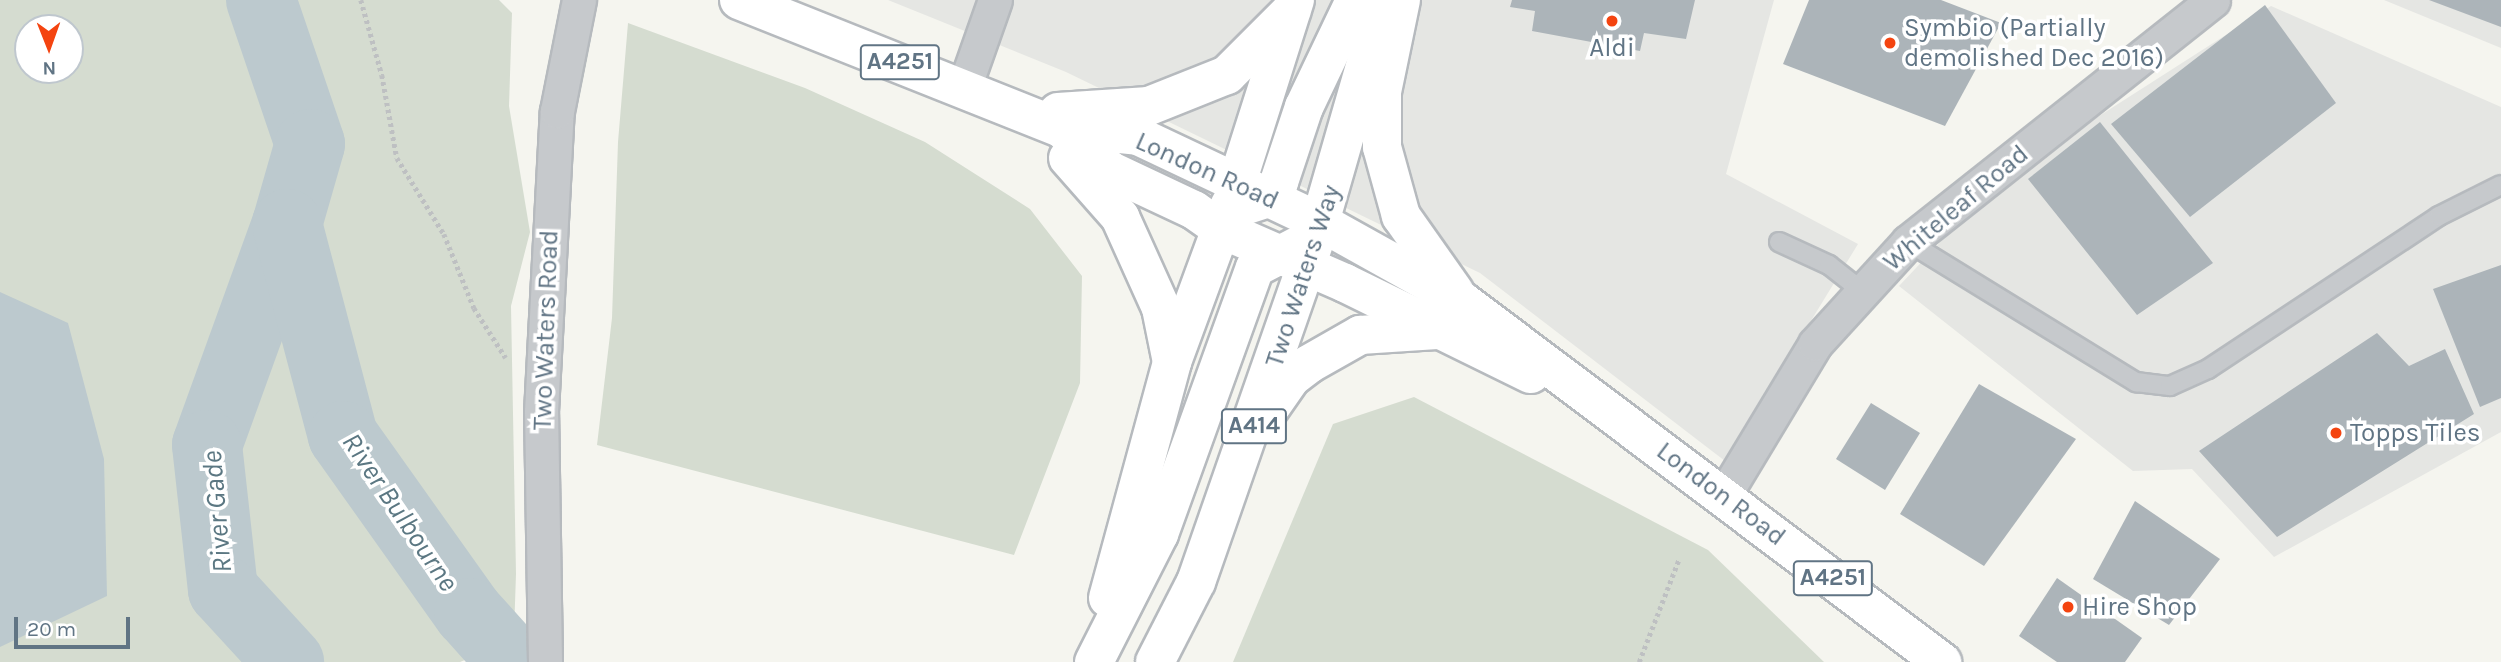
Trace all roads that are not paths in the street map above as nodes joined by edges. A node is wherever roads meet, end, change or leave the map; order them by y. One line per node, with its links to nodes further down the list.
1 (579, 0): 21 (street, Two Waters Road)
2 (739, 0): 9 (main road, London Road / A4251)
3 (995, 0): 9 (street)
4 (1355, 0): 12 (main road)
5 (1384, 0): 15 (main road, Two Waters Way / A414)
6 (1401, 0): 17 (main road)
7 (2213, 0): 14 (street, Whiteleaf Road)
8 (1293, 5): 10 (main road); 12 (main road)
9 (964, 88): 10 (main road, London Road / A4251)
10 (1044, 122): 12 (main road, London Road / A4251); 18 (main road)
11 (2501, 185): 14 (lane)
12 (1230, 207): 15 (main road, London Road / A4251); 15 (main road, A4251); 18 (main road)
13 (1779, 242): 16 (lane)
14 (1908, 242): 16 (street, Whiteleaf Road)
15 (1305, 245): 17 (main road, London Road); 17 (main road, London Road / A4251); 19 (main road, Two Waters Way / A414); 22 (main road)
16 (1862, 291): 20 (street, Whiteleaf Road)
17 (1451, 316): 19 (main road); 20 (main road, London Road)
18 (1172, 362): 22 (main road)
19 (1251, 435): 23 (main road, Two Waters Way / A414)
20 (1724, 495): 24 (main road, London Road / A4251)
21 (545, 662)
22 (1092, 662)
23 (1155, 662)
24 (1942, 662)

